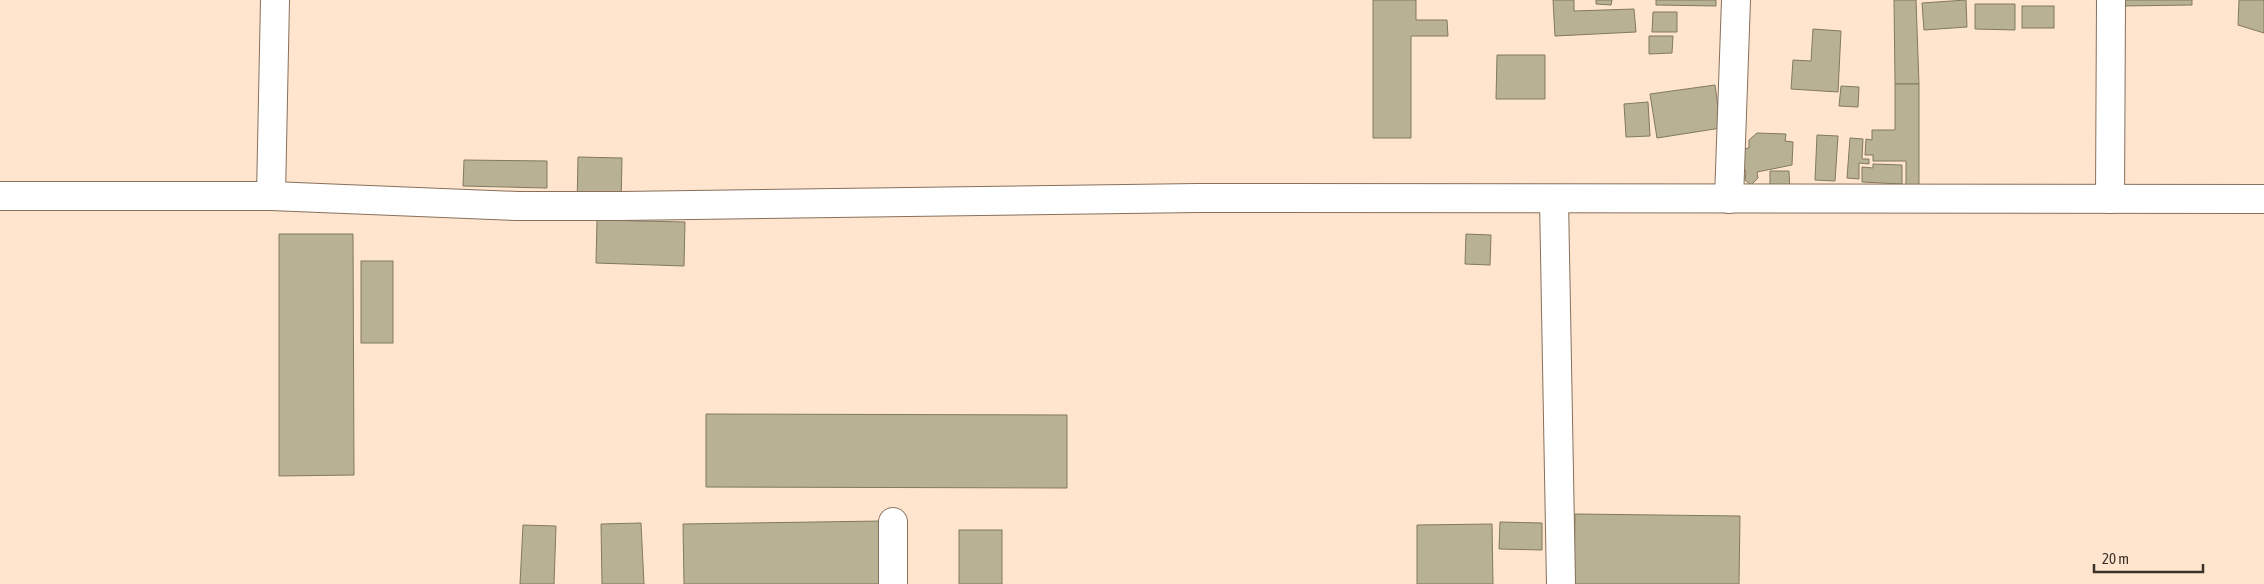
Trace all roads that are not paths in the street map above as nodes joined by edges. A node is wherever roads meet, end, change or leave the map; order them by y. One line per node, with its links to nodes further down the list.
1 (275, 0): 5 (street)
2 (1736, 0): 7 (street)
3 (2111, 0): 8 (street)
4 (0, 196): 5 (street)
5 (272, 196): 6 (street)
6 (1554, 199): 7 (street); 12 (street)
7 (1729, 199): 8 (street)
8 (2110, 199): 9 (street)
9 (2264, 199)
10 (893, 522): 11 (street)
11 (893, 584)
12 (1561, 584)

